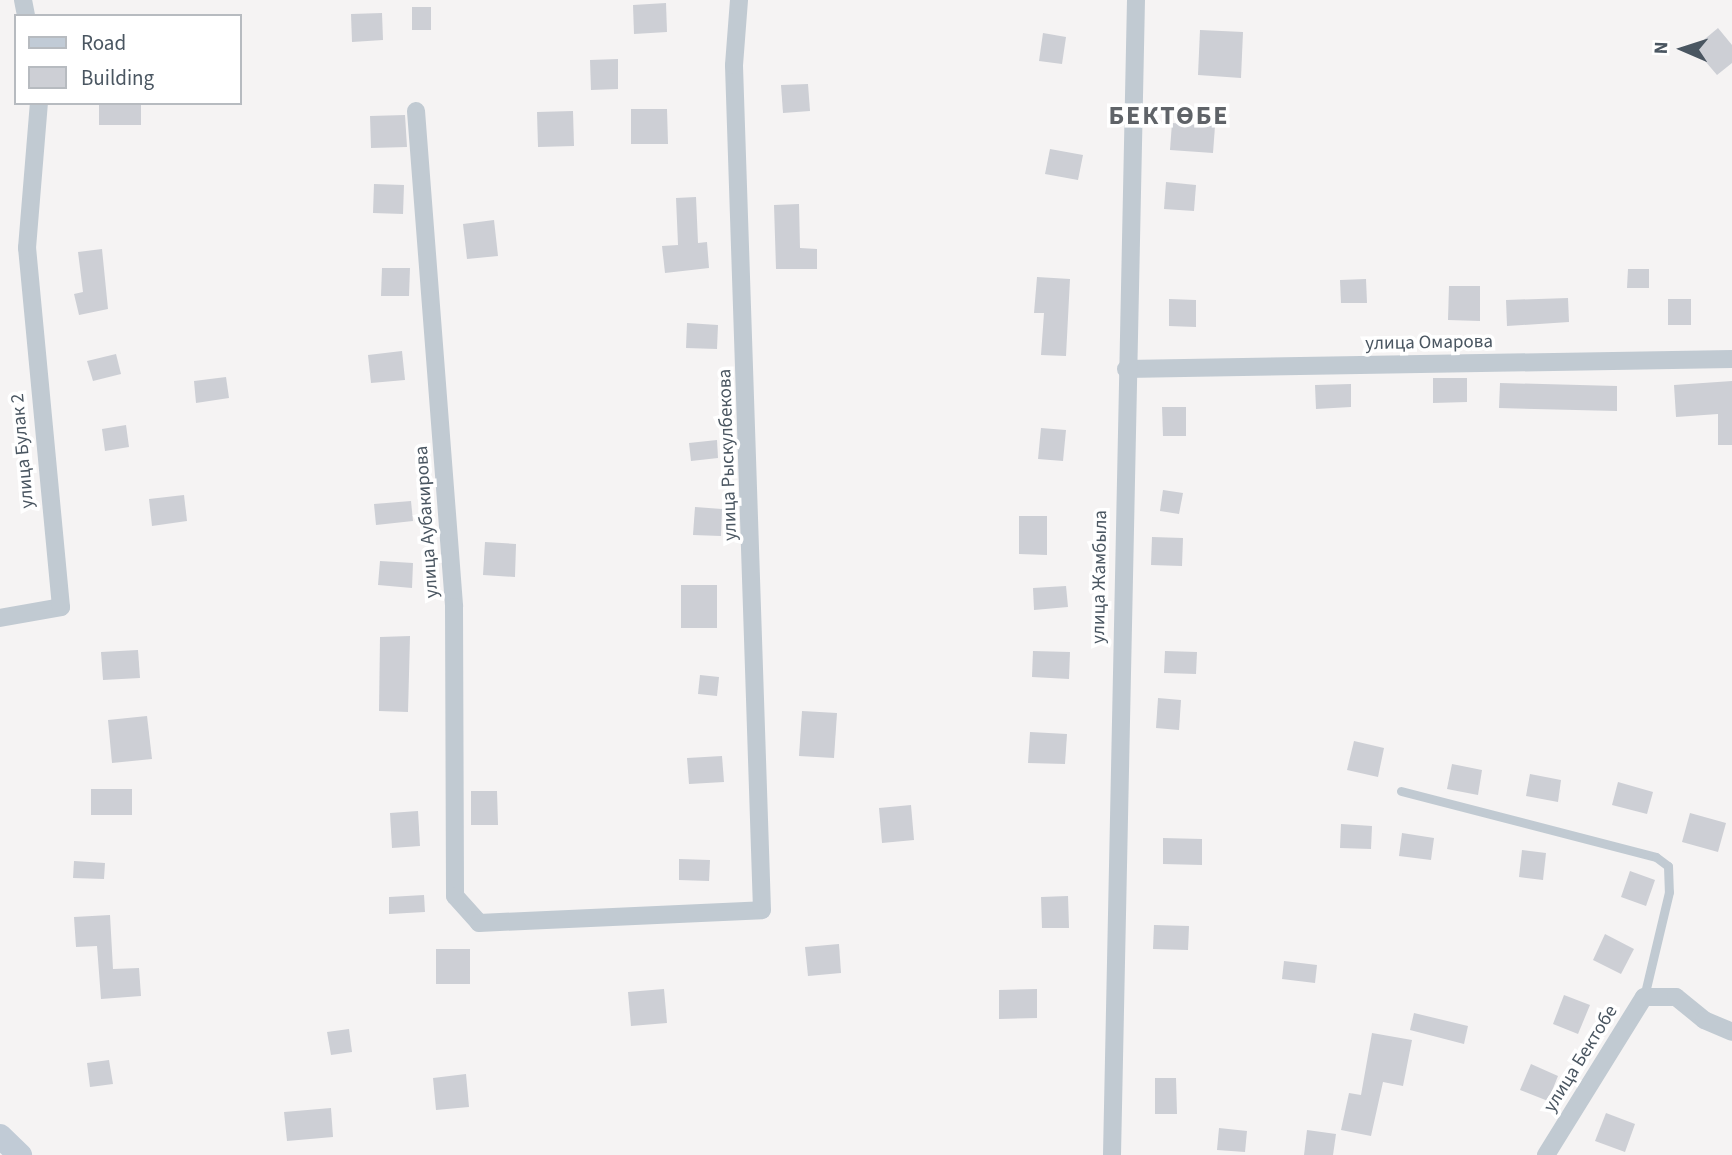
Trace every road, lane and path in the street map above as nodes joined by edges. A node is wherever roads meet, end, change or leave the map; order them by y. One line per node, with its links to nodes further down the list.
1 (740, 0): 9 (street, улица Рыскулбекова)
2 (1136, 0): 6 (street, улица Жамбыла)
3 (39, 105): 7 (street, улица Булак 2)
4 (416, 111): 9 (street, улица Аубакирова)
5 (1732, 359): 6 (street, улица Омарова)
6 (1126, 369): 14 (street, улица Жамбыла)
7 (0, 618)
8 (1401, 791): 10 (lane)
9 (478, 923)
10 (1644, 997): 11 (street, улица Бектобе); 15 (street, улица Бектобе)
11 (1732, 1032)
12 (0, 1136): 13 (main road)
13 (20, 1155)
14 (1112, 1155)
15 (1546, 1155)

